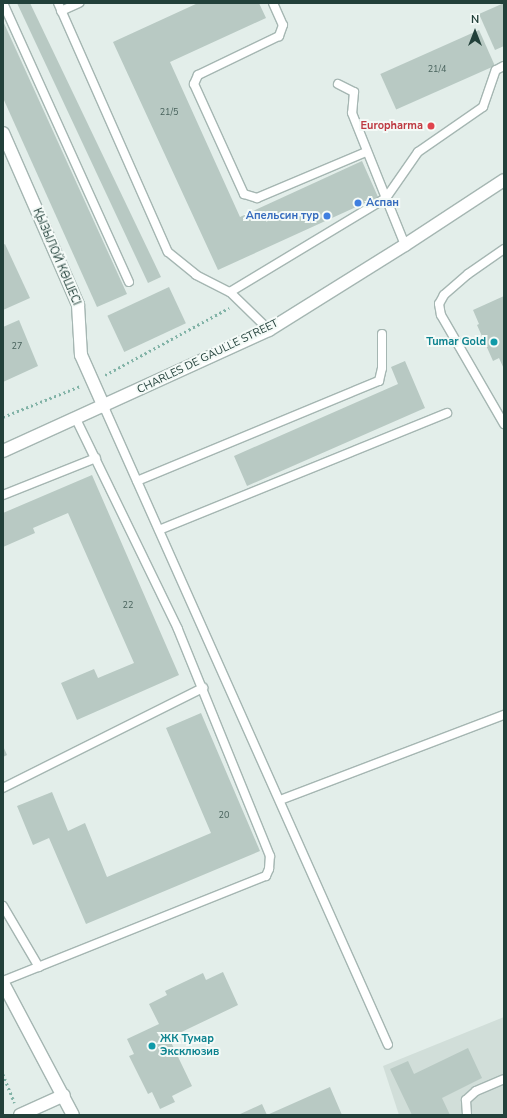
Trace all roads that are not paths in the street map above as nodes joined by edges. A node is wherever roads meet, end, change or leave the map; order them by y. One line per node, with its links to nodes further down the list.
1 (3, 3): 14 (lane)
2 (58, 3): 5 (lane)
3 (79, 3): 5 (lane)
4 (273, 3): 9 (lane)
5 (61, 11): 15 (lane)
6 (504, 66): 11 (lane)
7 (338, 84): 9 (lane)
8 (3, 133): 18 (street, ҚЫЗЫЛОЙ КӨШЕСІ)
9 (366, 152): 11 (lane)
10 (504, 180): 12 (street, CHARLES DE GAULLE STREET)
11 (386, 198): 12 (lane); 15 (lane)
12 (405, 245): 16 (street, CHARLES DE GAULLE STREET)
13 (504, 249): 21 (lane)
14 (129, 282)
15 (230, 292): 16 (lane)
16 (269, 330): 18 (street, CHARLES DE GAULLE STREET)
17 (382, 334): 24 (lane)
18 (104, 406): 20 (street, CHARLES DE GAULLE STREET); 24 (lane)
19 (447, 413): 26 (lane)
20 (76, 419): 22 (street, CHARLES DE GAULLE STREET); 23 (lane)
21 (504, 424)
22 (3, 452)
23 (96, 458): 25 (lane); 27 (lane)
24 (137, 481): 26 (lane)
25 (3, 495)
26 (159, 530): 30 (lane)
27 (202, 688): 29 (lane); 32 (lane)
28 (504, 715): 30 (lane)
29 (3, 788)
30 (280, 800): 34 (lane)
31 (3, 906): 32 (lane)
32 (39, 967): 33 (lane)
33 (3, 982): 36 (street)
34 (388, 1044)
35 (504, 1079): 39 (lane)
36 (64, 1095): 37 (street); 38 (street)
37 (20, 1115)
38 (73, 1115)
39 (467, 1115)

